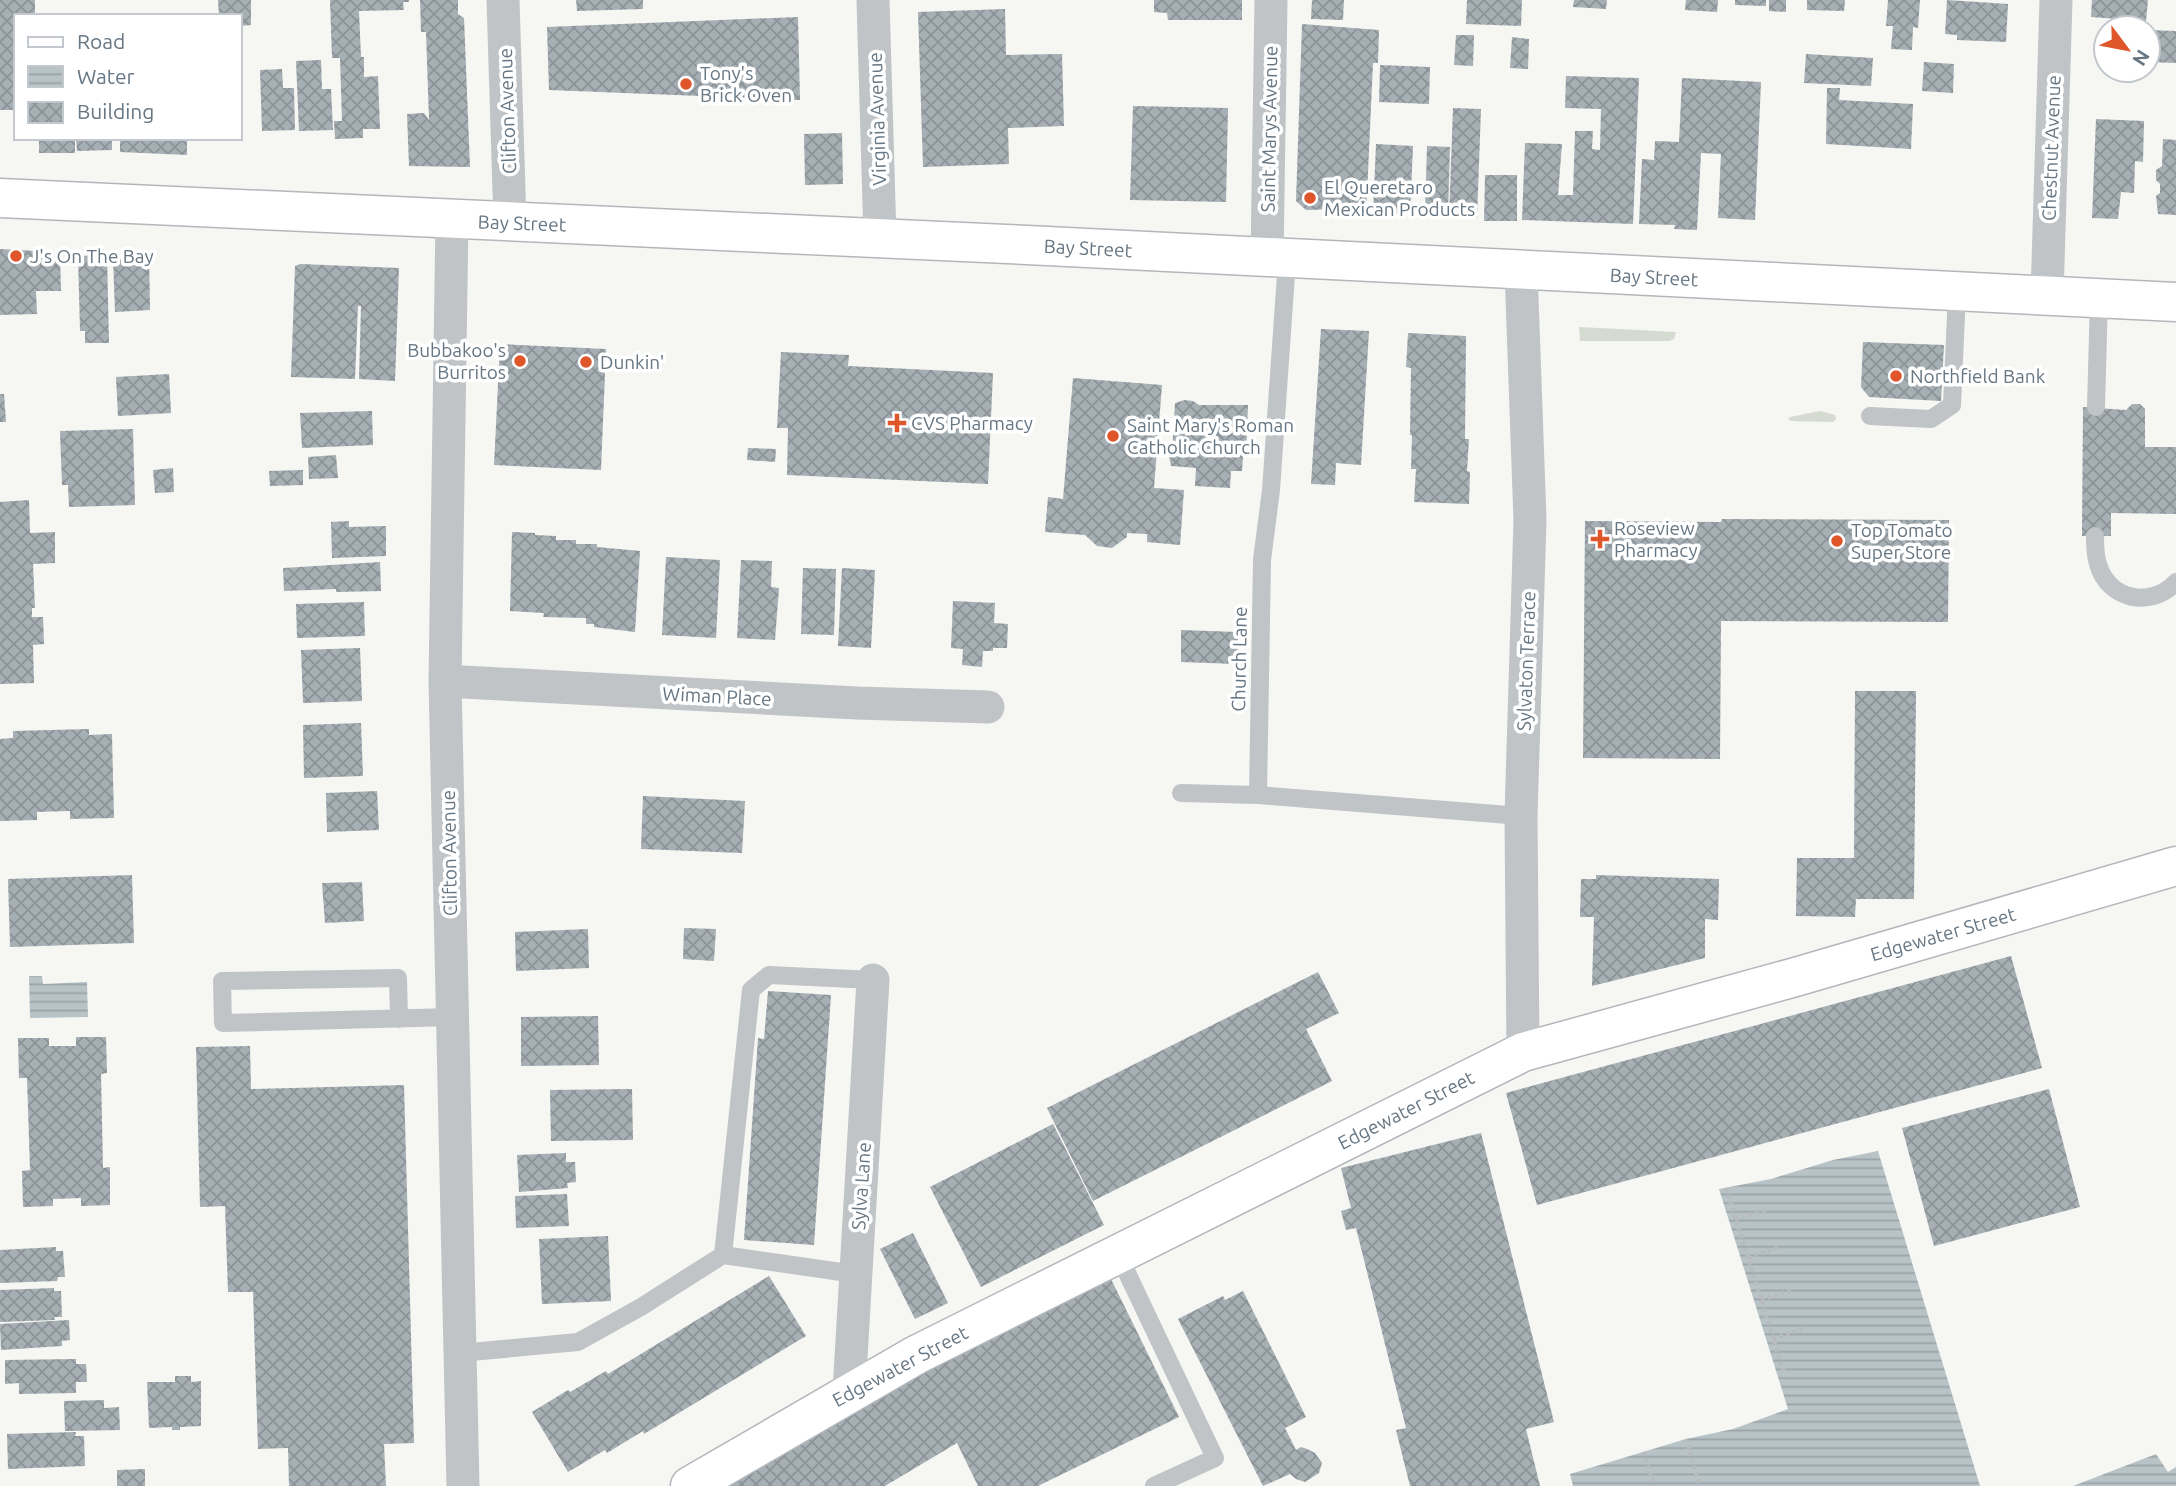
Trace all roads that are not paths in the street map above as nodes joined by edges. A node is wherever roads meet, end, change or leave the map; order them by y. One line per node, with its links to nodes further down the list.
1 (503, 0): 7 (street, Clifton Avenue)
2 (873, 0): 8 (street, Virginia Avenue)
3 (1271, 0): 9 (street, Saint Marys Avenue)
4 (2056, 0): 12 (street, Chestnut Avenue)
5 (0, 198): 6 (main road, Bay Street)
6 (453, 220): 7 (main road, Bay Street); 19 (street, Clifton Avenue)
7 (510, 222): 8 (main road, Bay Street)
8 (880, 238): 9 (main road, Bay Street)
9 (1277, 259): 10 (main road, Bay Street); 22 (lane, Church Lane)
10 (1521, 270): 11 (main road, Bay Street); 23 (street, Sylvaton Terrace)
11 (1957, 292): 12 (main road, Bay Street); 16 (lane)
12 (2047, 296): 13 (main road, Bay Street)
13 (2099, 299): 14 (main road, Bay Street); 15 (lane)
14 (2176, 302)
15 (2096, 407)
16 (1870, 415)
17 (2095, 536): 18 (lane)
18 (2176, 582)
19 (445, 681): 20 (street, Wiman Place); 26 (street, Clifton Avenue)
20 (988, 707)
21 (1181, 793): 22 (lane)
22 (1258, 795): 23 (lane)
23 (1521, 816): 28 (street, Sylvaton Terrace)
24 (2176, 866): 28 (main road, Edgewater Street)
25 (873, 980): 30 (lane); 31 (street, Sylva Lane)
26 (453, 1017): 27 (lane); 32 (street, Clifton Avenue)
27 (399, 1019): 27 (lane)
28 (1523, 1052): 29 (main road, Edgewater Street)
29 (1118, 1254): 33 (main road, Edgewater Street); 36 (lane)
30 (723, 1255): 31 (lane); 32 (lane)
31 (855, 1274): 33 (street, Sylva Lane)
32 (460, 1353): 34 (street, Clifton Avenue)
33 (849, 1392): 35 (main road, Edgewater Street)
34 (463, 1486)
35 (690, 1486)
36 (1154, 1486)

